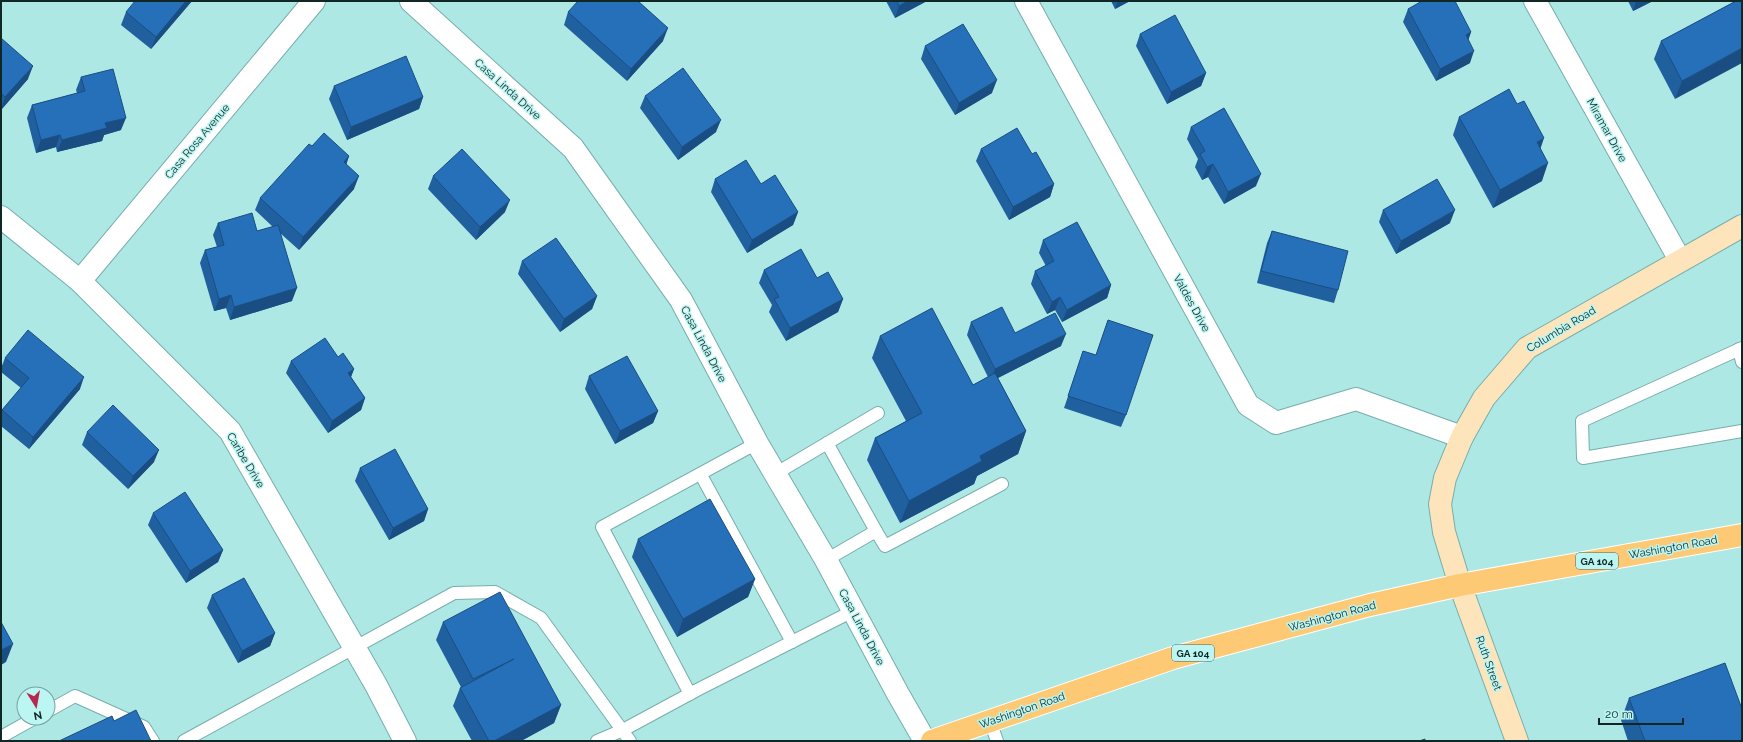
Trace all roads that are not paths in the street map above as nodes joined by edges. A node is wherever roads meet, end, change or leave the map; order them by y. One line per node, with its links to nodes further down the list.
1 (314, 1): 8 (street, Casa Rosa Avenue)
2 (411, 1): 15 (street, Casa Linda Drive)
3 (1026, 1): 13 (street, Valdes Drive)
4 (1535, 1): 7 (street, Miramar Drive)
5 (1, 217): 8 (street, Caribe Drive)
6 (1742, 226): 7 (main road, Columbia Road)
7 (1680, 260): 13 (main road, Columbia Road)
8 (80, 281): 25 (street, Caribe Drive)
9 (1740, 349): 10 (lane); 12 (lane)
10 (1742, 362)
11 (878, 413): 14 (lane)
12 (1742, 431)
13 (1462, 437): 22 (main road, Columbia Road)
14 (828, 443): 16 (lane); 19 (lane)
15 (757, 444): 16 (street, Casa Linda Drive); 17 (lane)
16 (775, 474): 21 (street, Casa Linda Drive)
17 (701, 475): 24 (lane); 26 (lane)
18 (1002, 484): 19 (lane)
19 (876, 531): 21 (lane)
20 (1742, 535): 22 (main road, Washington Road / GA 104)
21 (826, 560): 23 (street, Casa Linda Drive)
22 (1460, 585): 32 (main road, Washington Road / GA 104); 41 (main road, Ruth Street)
23 (853, 611): 24 (lane); 39 (street, Casa Linda Drive)
24 (792, 642): 26 (lane)
25 (355, 647): 31 (lane); 35 (lane); 36 (street, Caribe Drive)
26 (690, 694): 31 (lane)
27 (56, 707): 28 (lane)
28 (108, 711): 30 (lane); 34 (lane)
29 (21, 726): 33 (lane)
30 (116, 729)
31 (623, 730): 37 (lane); 38 (lane)
32 (994, 731): 40 (main road, Washington Road / GA 104)
33 (1, 737)
34 (153, 741)
35 (184, 741)
36 (405, 741)
37 (597, 741)
38 (630, 741)
39 (925, 741)
40 (932, 741)
41 (1518, 741)

